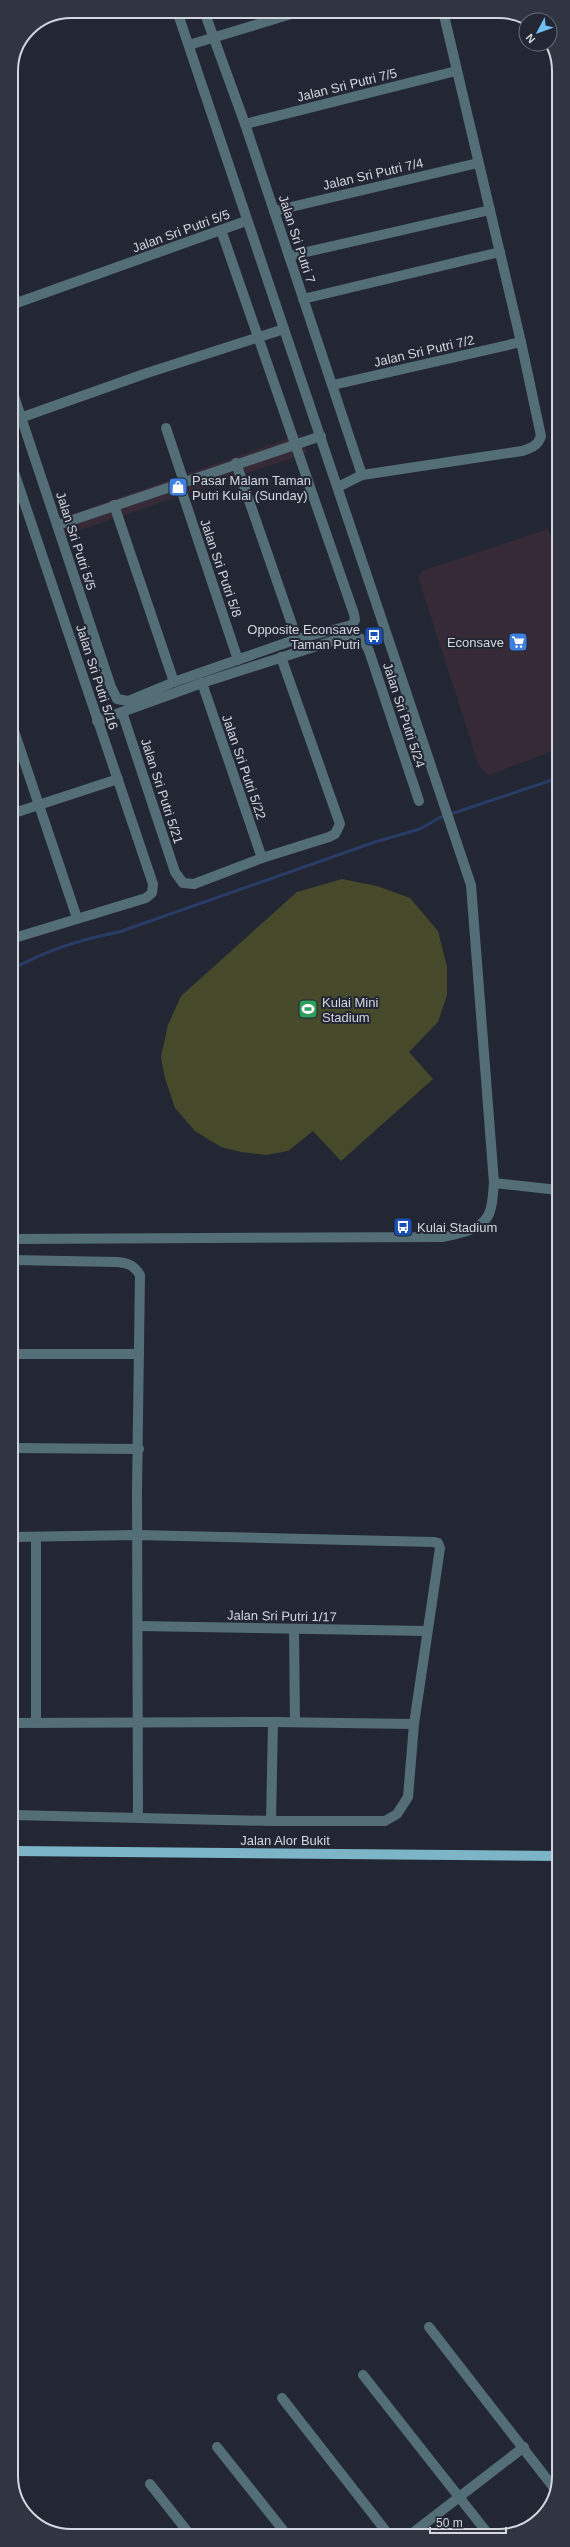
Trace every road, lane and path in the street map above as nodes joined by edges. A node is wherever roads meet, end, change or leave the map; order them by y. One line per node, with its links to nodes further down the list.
1 (179, 18): 6 (street)
2 (206, 18): 5 (street, Jalan Sri Putri 7)
3 (278, 18): 5 (street)
4 (445, 18): 7 (street)
5 (213, 38): 6 (street); 8 (street, Jalan Sri Putri 7)
6 (189, 45): 12 (street)
7 (456, 71): 8 (street, Jalan Sri Putri 7/5); 9 (street)
8 (245, 124): 11 (street, Jalan Sri Putri 7)
9 (478, 163): 10 (street); 11 (street, Jalan Sri Putri 7/4)
10 (490, 210): 14 (street); 15 (street)
11 (274, 211): 15 (street, Jalan Sri Putri 7)
12 (246, 221): 13 (street, Jalan Sri Putri 5/5); 18 (street)
13 (221, 230): 17 (street, Jalan Sri Putri 5/5); 19 (street)
14 (500, 252): 16 (street); 20 (street)
15 (289, 256): 16 (street, Jalan Sri Putri 7)
16 (303, 299): 21 (street, Jalan Sri Putri 7)
17 (18, 302)
18 (284, 329): 19 (street); 25 (street)
19 (260, 337): 23 (street); 26 (street)
20 (521, 342): 21 (street, Jalan Sri Putri 7/2); 28 (street)
21 (333, 385): 28 (street, Jalan Sri Putri 7)
22 (18, 411): 23 (street, Jalan Sri Putri 5/5)
23 (20, 418): 33 (street, Jalan Sri Putri 5/5)
24 (166, 428): 29 (street, Jalan Sri Putri 5/8)
25 (321, 436): 26 (street); 31 (street)
26 (296, 444): 27 (street); 34 (street)
27 (236, 463): 29 (street); 34 (street)
28 (362, 475): 31 (street)
29 (181, 482): 32 (street); 36 (street, Jalan Sri Putri 5/8)
30 (18, 484): 40 (street, Jalan Sri Putri 5/16)
31 (338, 487): 49 (street)
32 (114, 505): 33 (street); 37 (street)
33 (58, 525): 39 (street, Jalan Sri Putri 5/5)
34 (297, 639): 36 (street)
35 (281, 657): 38 (street); 43 (street, Jalan Sri Putri 5/24); 46 (street)
36 (238, 660): 37 (street)
37 (174, 682): 39 (street)
38 (202, 683): 39 (street); 46 (street, Jalan Sri Putri 5/22)
39 (121, 707): 40 (street); 46 (street, Jalan Sri Putri 5/21)
40 (97, 721): 42 (street, Jalan Sri Putri 5/16)
41 (18, 743): 44 (street)
42 (118, 780): 44 (street); 47 (street, Jalan Sri Putri 5/16)
43 (419, 801)
44 (39, 805): 45 (street); 47 (street)
45 (18, 812)
46 (262, 858)
47 (77, 918): 48 (street)
48 (18, 937)
49 (494, 1183): 50 (street); 51 (street)
50 (552, 1189)
51 (18, 1239)
52 (18, 1260): 54 (street)
53 (18, 1354): 54 (street)
54 (139, 1354): 56 (street)
55 (18, 1448): 56 (street)
56 (139, 1449): 57 (street)
57 (137, 1535): 59 (street); 60 (street); 62 (street)
58 (18, 1537): 59 (street)
59 (36, 1537): 66 (street)
60 (138, 1626): 61 (street, Jalan Sri Putri 1/17); 67 (street)
61 (294, 1630): 62 (street, Jalan Sri Putri 1/17); 64 (street)
62 (427, 1631): 68 (street)
63 (273, 1722): 64 (street); 67 (street); 71 (street)
64 (296, 1722): 68 (street)
65 (18, 1723): 66 (street)
66 (36, 1723): 67 (street)
67 (138, 1723): 70 (street)
68 (414, 1724): 71 (street)
69 (18, 1815): 70 (street)
70 (138, 1817): 71 (street)
71 (271, 1821)
72 (18, 1851): 73 (main road, Jalan Alor Bukit)
73 (552, 1856)
74 (429, 2327): 78 (street)
75 (363, 2375): 81 (street)
76 (282, 2398): 84 (street)
77 (217, 2447): 83 (street)
78 (524, 2448): 80 (street); 81 (street)
79 (150, 2484): 82 (street)
80 (551, 2484)
81 (459, 2498): 85 (street); 86 (street)
82 (185, 2529)
83 (282, 2529)
84 (384, 2529)
85 (418, 2529)
86 (484, 2529)

